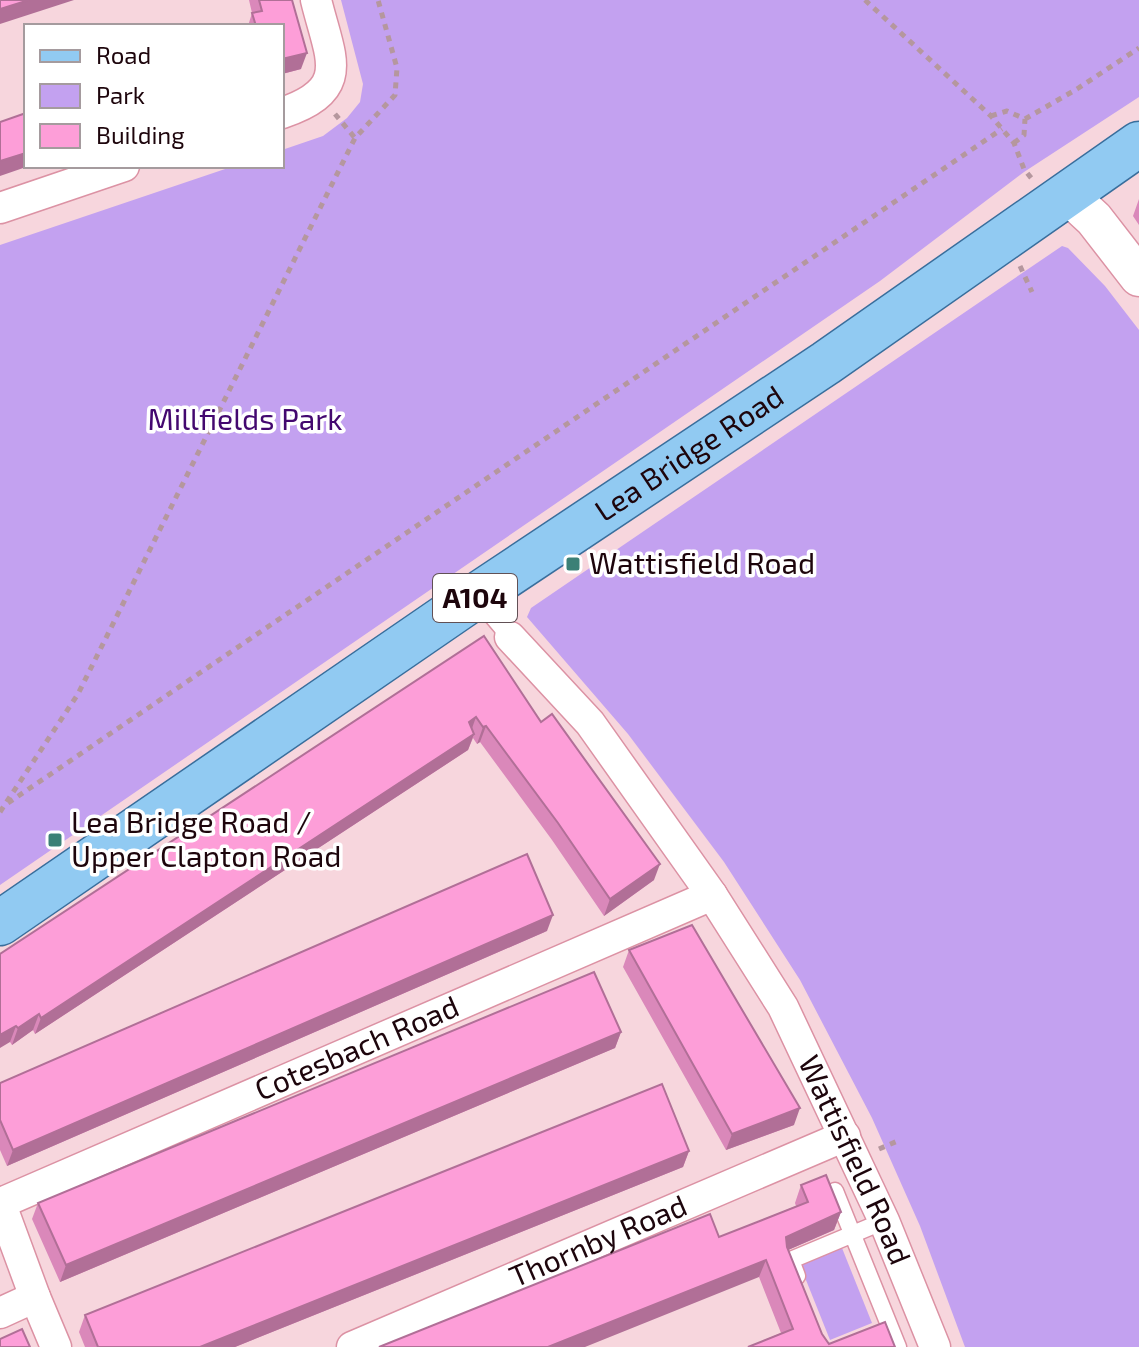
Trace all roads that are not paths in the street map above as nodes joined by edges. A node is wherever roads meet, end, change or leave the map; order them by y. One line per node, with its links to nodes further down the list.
1 (316, 0): 2 (street)
2 (284, 112)
3 (1139, 144): 5 (main road, Lea Bridge Road / A104)
4 (118, 168): 6 (street)
5 (1067, 194): 7 (street); 8 (main road, Lea Bridge Road / A104)
6 (0, 208)
7 (1139, 277)
8 (476, 596): 9 (lane, Wattisfield Road); 11 (main road, Lea Bridge Road / A104)
9 (510, 637): 10 (street, Wattisfield Road)
10 (712, 895): 12 (street, Wattisfield Road); 14 (street, Cotesbach Road)
11 (0, 923)
12 (845, 1136): 15 (street, Wattisfield Road); 22 (street, Thornby Road)
13 (835, 1191): 16 (lane)
14 (0, 1202): 18 (street)
15 (884, 1221): 16 (lane); 20 (street, Wattisfield Road)
16 (853, 1235): 17 (lane); 20 (lane)
17 (803, 1289)
18 (35, 1297): 19 (street); 21 (street)
19 (0, 1313)
20 (899, 1319): 23 (lane); 24 (street, Wattisfield Road)
21 (56, 1347)
22 (352, 1347)
23 (898, 1347)
24 (935, 1347)

